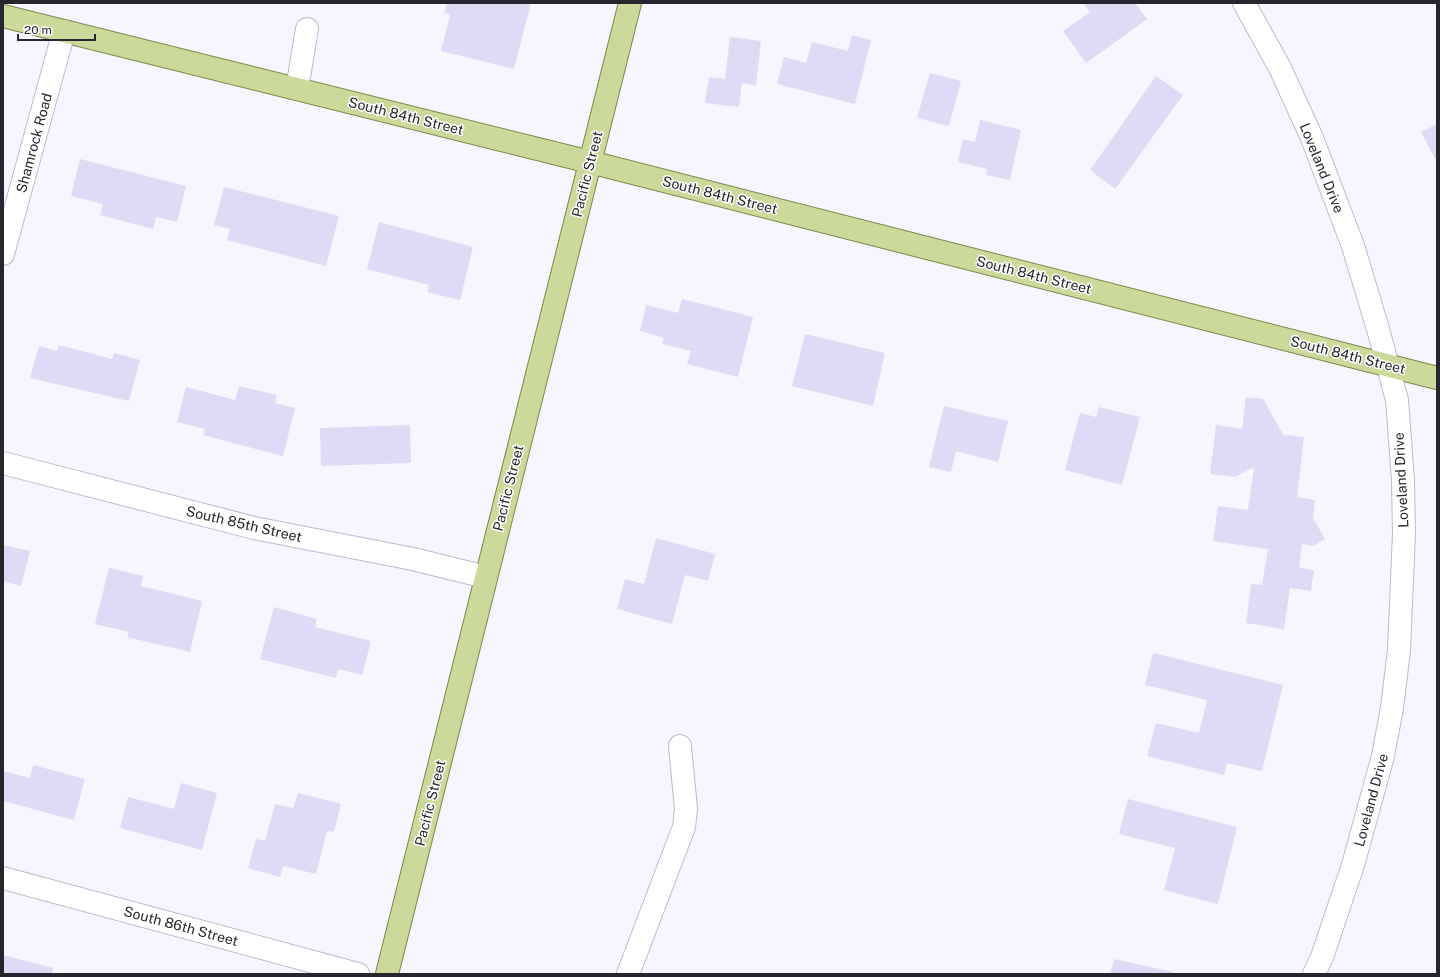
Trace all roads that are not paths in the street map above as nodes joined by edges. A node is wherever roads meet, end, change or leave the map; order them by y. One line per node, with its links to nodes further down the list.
1 (630, 3): 7 (main road, Pacific Street)
2 (1244, 3): 9 (street, Loveland Drive)
3 (3, 16): 5 (main road, South 84th Street)
4 (306, 28): 6 (street)
5 (64, 31): 6 (main road, South 84th Street); 8 (street, Shamrock Road)
6 (297, 89): 7 (main road, South 84th Street)
7 (590, 162): 9 (main road, South 84th Street); 12 (main road, Pacific Street)
8 (3, 254)
9 (1386, 364): 10 (main road, South 84th Street); 18 (street, Loveland Drive)
10 (1437, 378)
11 (3, 463): 12 (street, South 85th Street)
12 (486, 577): 16 (main road, Pacific Street)
13 (680, 746): 17 (street)
14 (3, 878): 15 (street, South 86th Street)
15 (358, 974)
16 (387, 974)
17 (628, 974)
18 (1314, 974)

